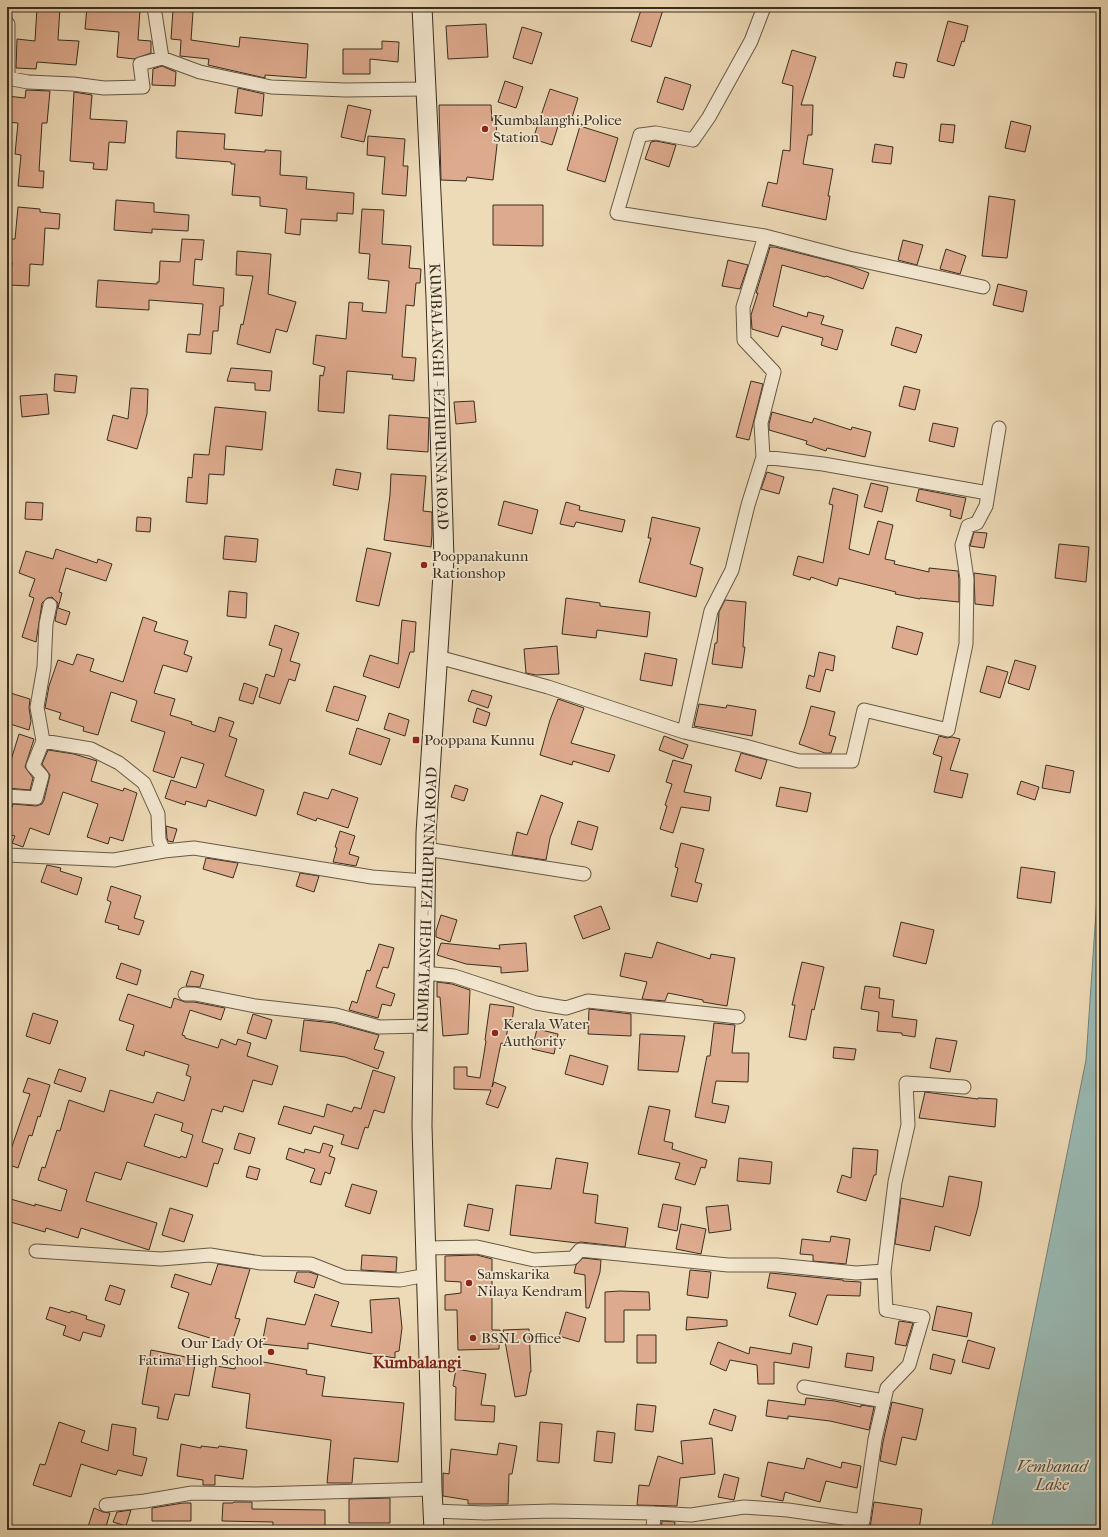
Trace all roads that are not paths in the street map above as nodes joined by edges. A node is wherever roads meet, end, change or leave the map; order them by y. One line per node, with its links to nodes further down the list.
1 (154, 7): 5 (street)
2 (422, 7): 7 (main road, KUMBALANGHI - EZHUPUNNA ROAD)
3 (764, 7): 8 (street)
4 (8, 24): 6 (street)
5 (162, 58): 6 (street); 7 (street)
6 (8, 78)
7 (425, 89): 14 (main road, KUMBALANGHI - EZHUPUNNA ROAD)
8 (765, 236): 9 (street); 11 (street)
9 (983, 287)
10 (1000, 428): 12 (street)
11 (763, 457): 12 (street); 15 (street)
12 (988, 493): 15 (street)
13 (50, 605): 16 (street)
14 (438, 657): 15 (street); 18 (main road, KUMBALANGHI - EZHUPUNNA ROAD)
15 (684, 732)
16 (43, 741): 17 (street); 19 (street)
17 (7, 796)
18 (426, 849): 21 (street); 22 (main road, KUMBALANGHI - EZHUPUNNA ROAD)
19 (164, 851): 20 (street); 22 (street)
20 (7, 855)
21 (584, 874)
22 (425, 881): 23 (main road, KUMBALANGHI - EZHUPUNNA ROAD)
23 (424, 973): 25 (street); 26 (main road, KUMBALANGHI - EZHUPUNNA ROAD)
24 (185, 994): 26 (street)
25 (738, 1017)
26 (424, 1026): 28 (main road, KUMBALANGHI - EZHUPUNNA ROAD)
27 (964, 1087): 30 (street)
28 (426, 1248): 30 (street); 31 (main road, KUMBALANGHI - EZHUPUNNA ROAD)
29 (36, 1251): 31 (street)
30 (884, 1271): 33 (street)
31 (427, 1276): 34 (main road, KUMBALANGHI - EZHUPUNNA ROAD)
32 (804, 1387): 33 (street)
33 (884, 1401): 38 (street)
34 (432, 1489): 35 (street); 36 (main road, KUMBALANGHI - EZHUPUNNA ROAD)
35 (106, 1505)
36 (433, 1511): 37 (street); 39 (main road, KUMBALANGHI - EZHUPUNNA ROAD)
37 (654, 1513): 38 (street); 40 (street)
38 (866, 1526)
39 (434, 1530)
40 (652, 1530)

